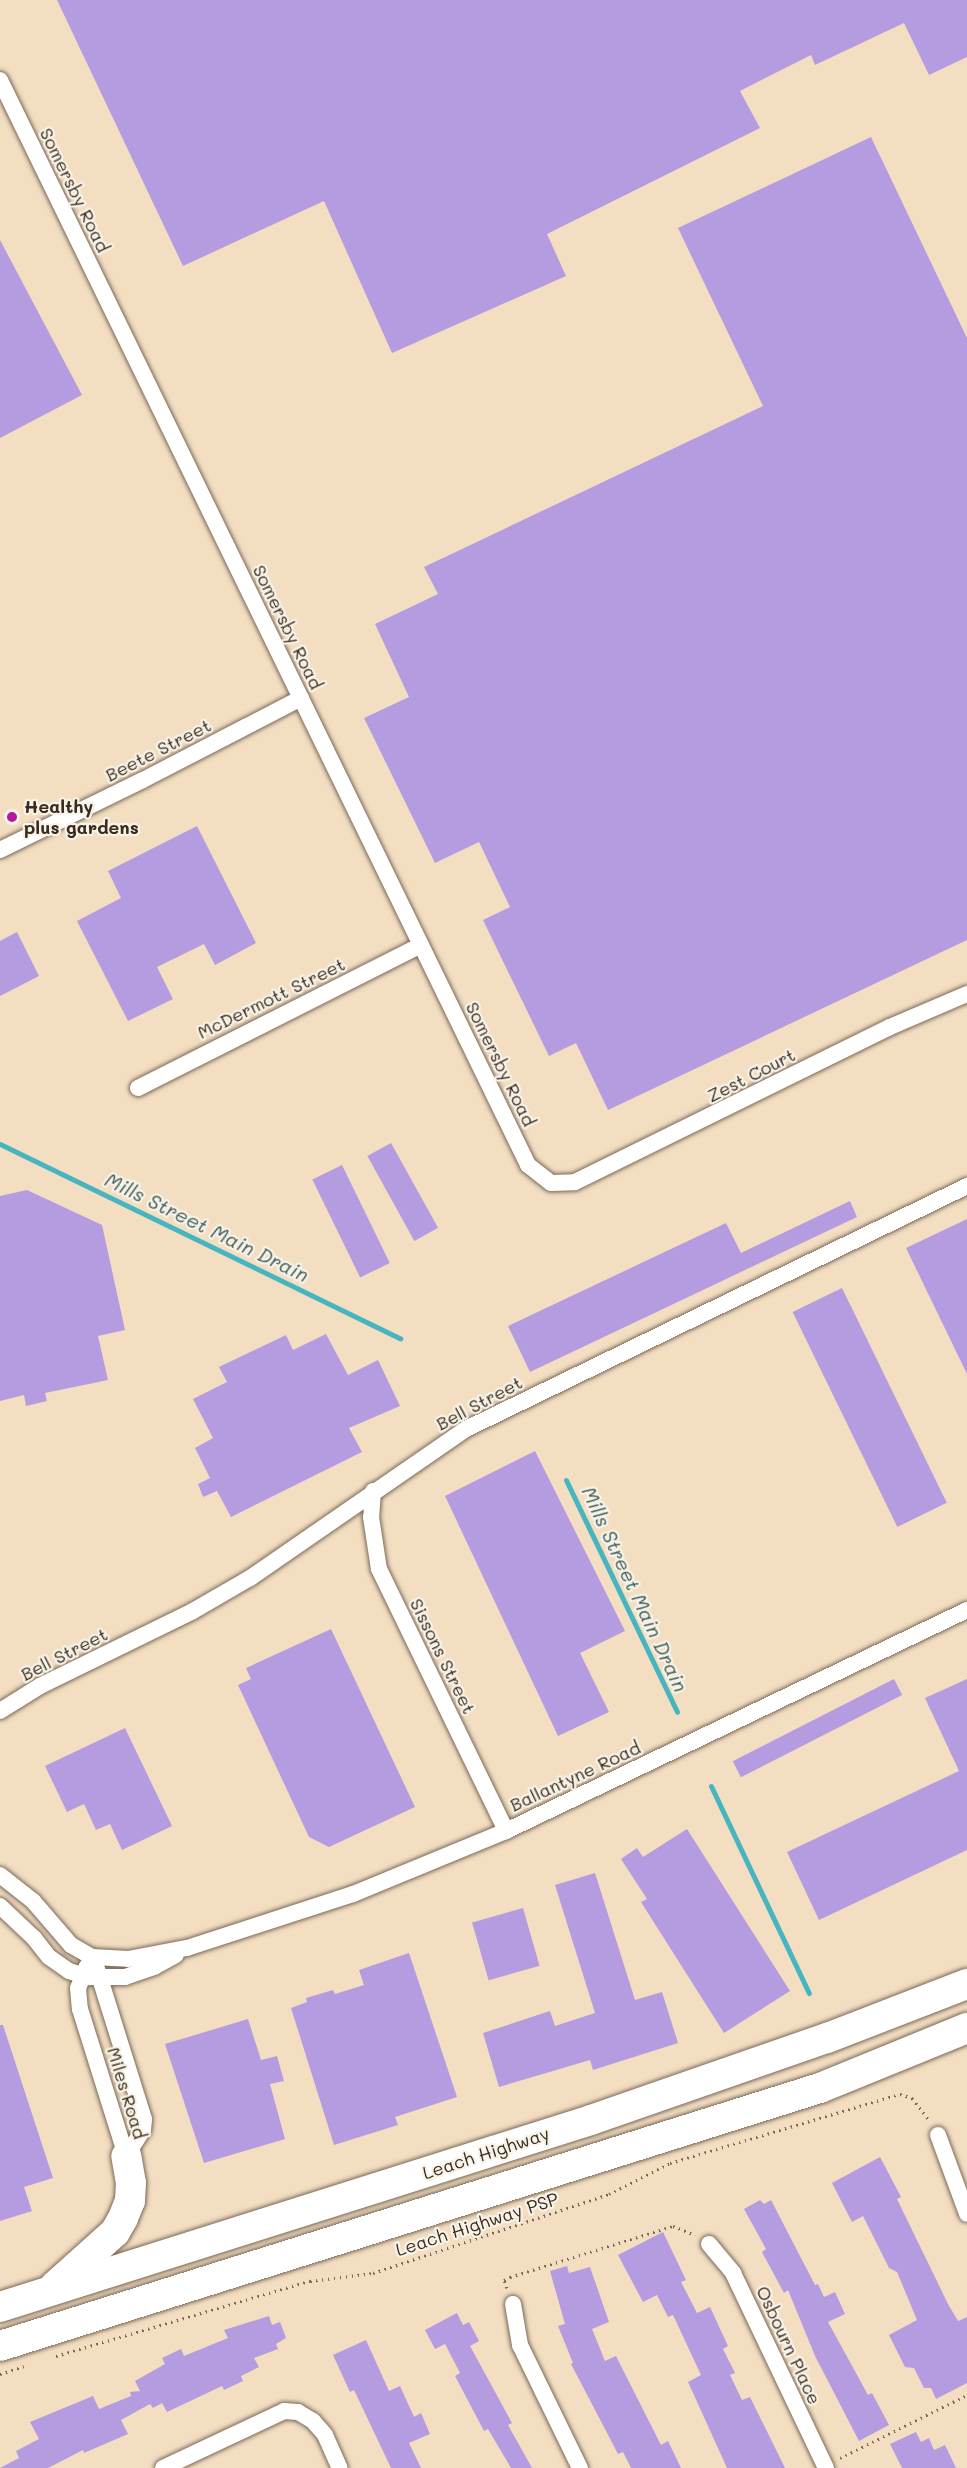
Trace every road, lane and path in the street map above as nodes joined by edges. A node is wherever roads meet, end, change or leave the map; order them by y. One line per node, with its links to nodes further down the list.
1 (0, 80): 2 (street, Somersby Road)
2 (301, 699): 3 (street, Beete Street); 4 (street, Somersby Road)
3 (0, 850)
4 (421, 945): 6 (street, McDermott Street); 7 (street, Somersby Road)
5 (967, 994): 7 (street, Zest Court)
6 (138, 1088)
7 (551, 1184)
8 (967, 1186): 9 (street, Bell Street)
9 (373, 1491): 11 (street, Bell Street); 12 (street, Sissons Street)
10 (967, 1610): 12 (street, Ballantyne Road)
11 (0, 1711)
12 (506, 1831): 15 (street, Ballantyne Road)
13 (0, 1875): 16 (street)
14 (0, 1906): 17 (street)
15 (187, 1948): 16 (street, Ballantyne Road); 19 (street, Ballantyne Road)
16 (92, 1957): 18 (street, Miles Road); 20 (street, Miles Road)
17 (58, 1964): 18 (street); 22 (street)
18 (82, 1975): 20 (street, Ballantyne Road); 22 (street, Miles Road)
19 (125, 1977): 20 (street, Ballantyne Road); 23 (street)
20 (102, 1978): 23 (street, Miles Road)
21 (967, 1984): 29 (highway, Leach Highway)
22 (78, 1996): 26 (street, Miles Road)
23 (108, 2010): 26 (street, Miles Road)
24 (967, 2028): 32 (highway)
25 (938, 2135): 27 (street); 33 (path, Leach Highway PSP)
26 (126, 2156): 29 (highway)
27 (967, 2214)
28 (709, 2244): 30 (path); 37 (street, Osbourn Place)
29 (48, 2292): 31 (highway, Leach Highway)
30 (513, 2304): 40 (street)
31 (0, 2307)
32 (0, 2346)
33 (52, 2357)
34 (30, 2364): 35 (path)
35 (0, 2374)
36 (967, 2395): 37 (path)
37 (825, 2467)
38 (163, 2468): 39 (street)
39 (340, 2468)
40 (580, 2468)

